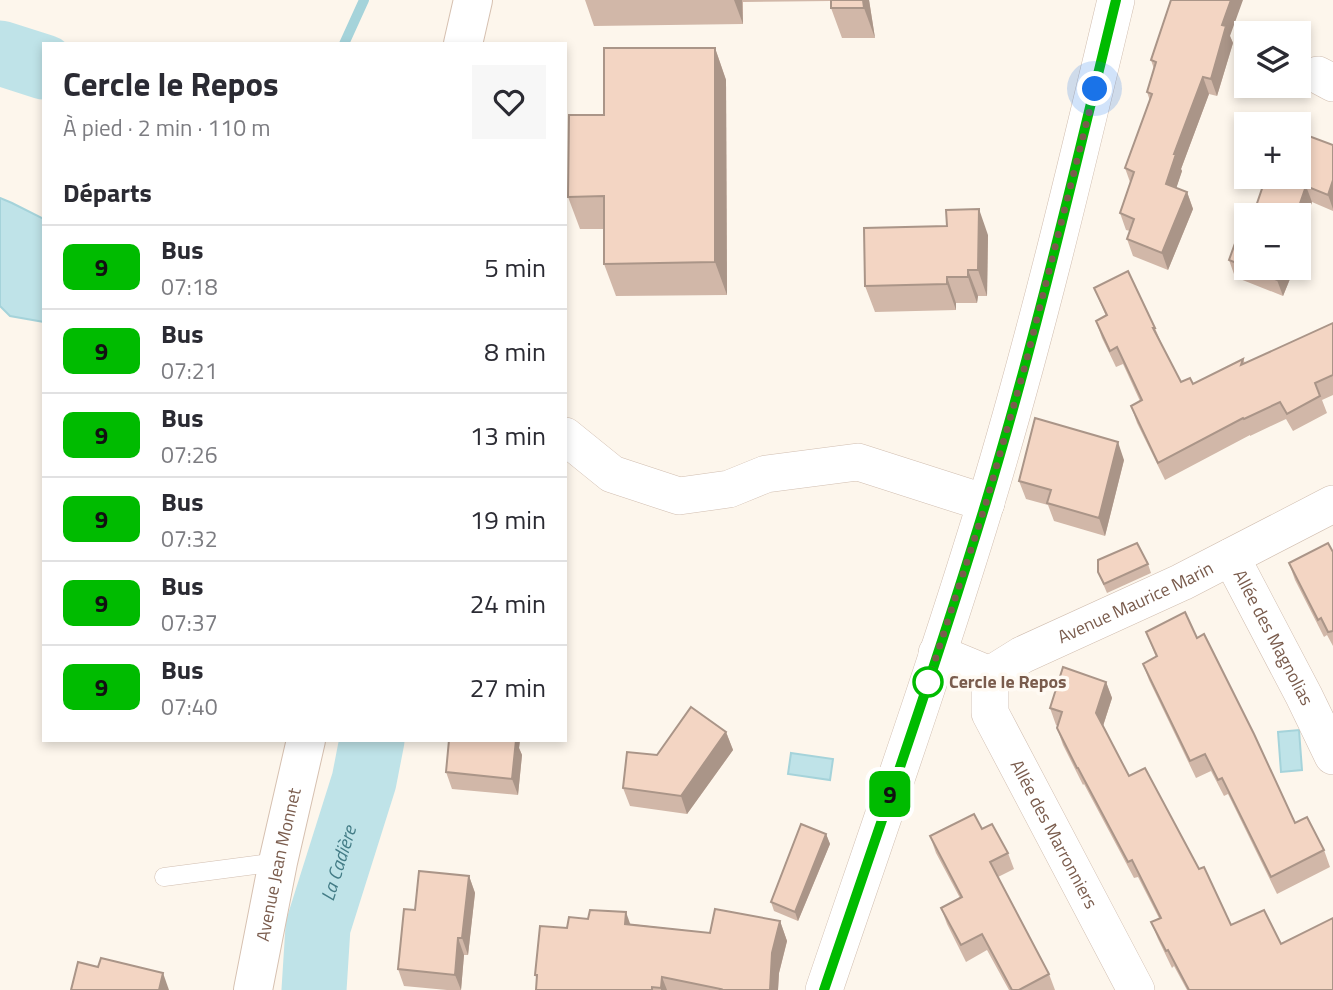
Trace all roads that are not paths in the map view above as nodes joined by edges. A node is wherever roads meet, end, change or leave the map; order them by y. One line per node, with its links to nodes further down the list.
1 (473, 0): 3 (street)
2 (1116, 0): 5 (street)
3 (463, 42)
4 (567, 438): 5 (street)
5 (986, 503): 8 (street)
6 (1333, 504): 7 (street, Avenue Maurice Marin)
7 (1231, 557): 9 (street, Avenue Maurice Marin); 11 (street, Allée des Magnolias)
8 (937, 653): 9 (street); 15 (street)
9 (990, 675): 16 (street, Allée des Marronniers)
10 (306, 742): 12 (street, Avenue Jean Monnet)
11 (1333, 756)
12 (278, 862): 13 (lane); 14 (street, Avenue Jean Monnet)
13 (164, 877)
14 (253, 990)
15 (824, 990)
16 (1136, 990)

